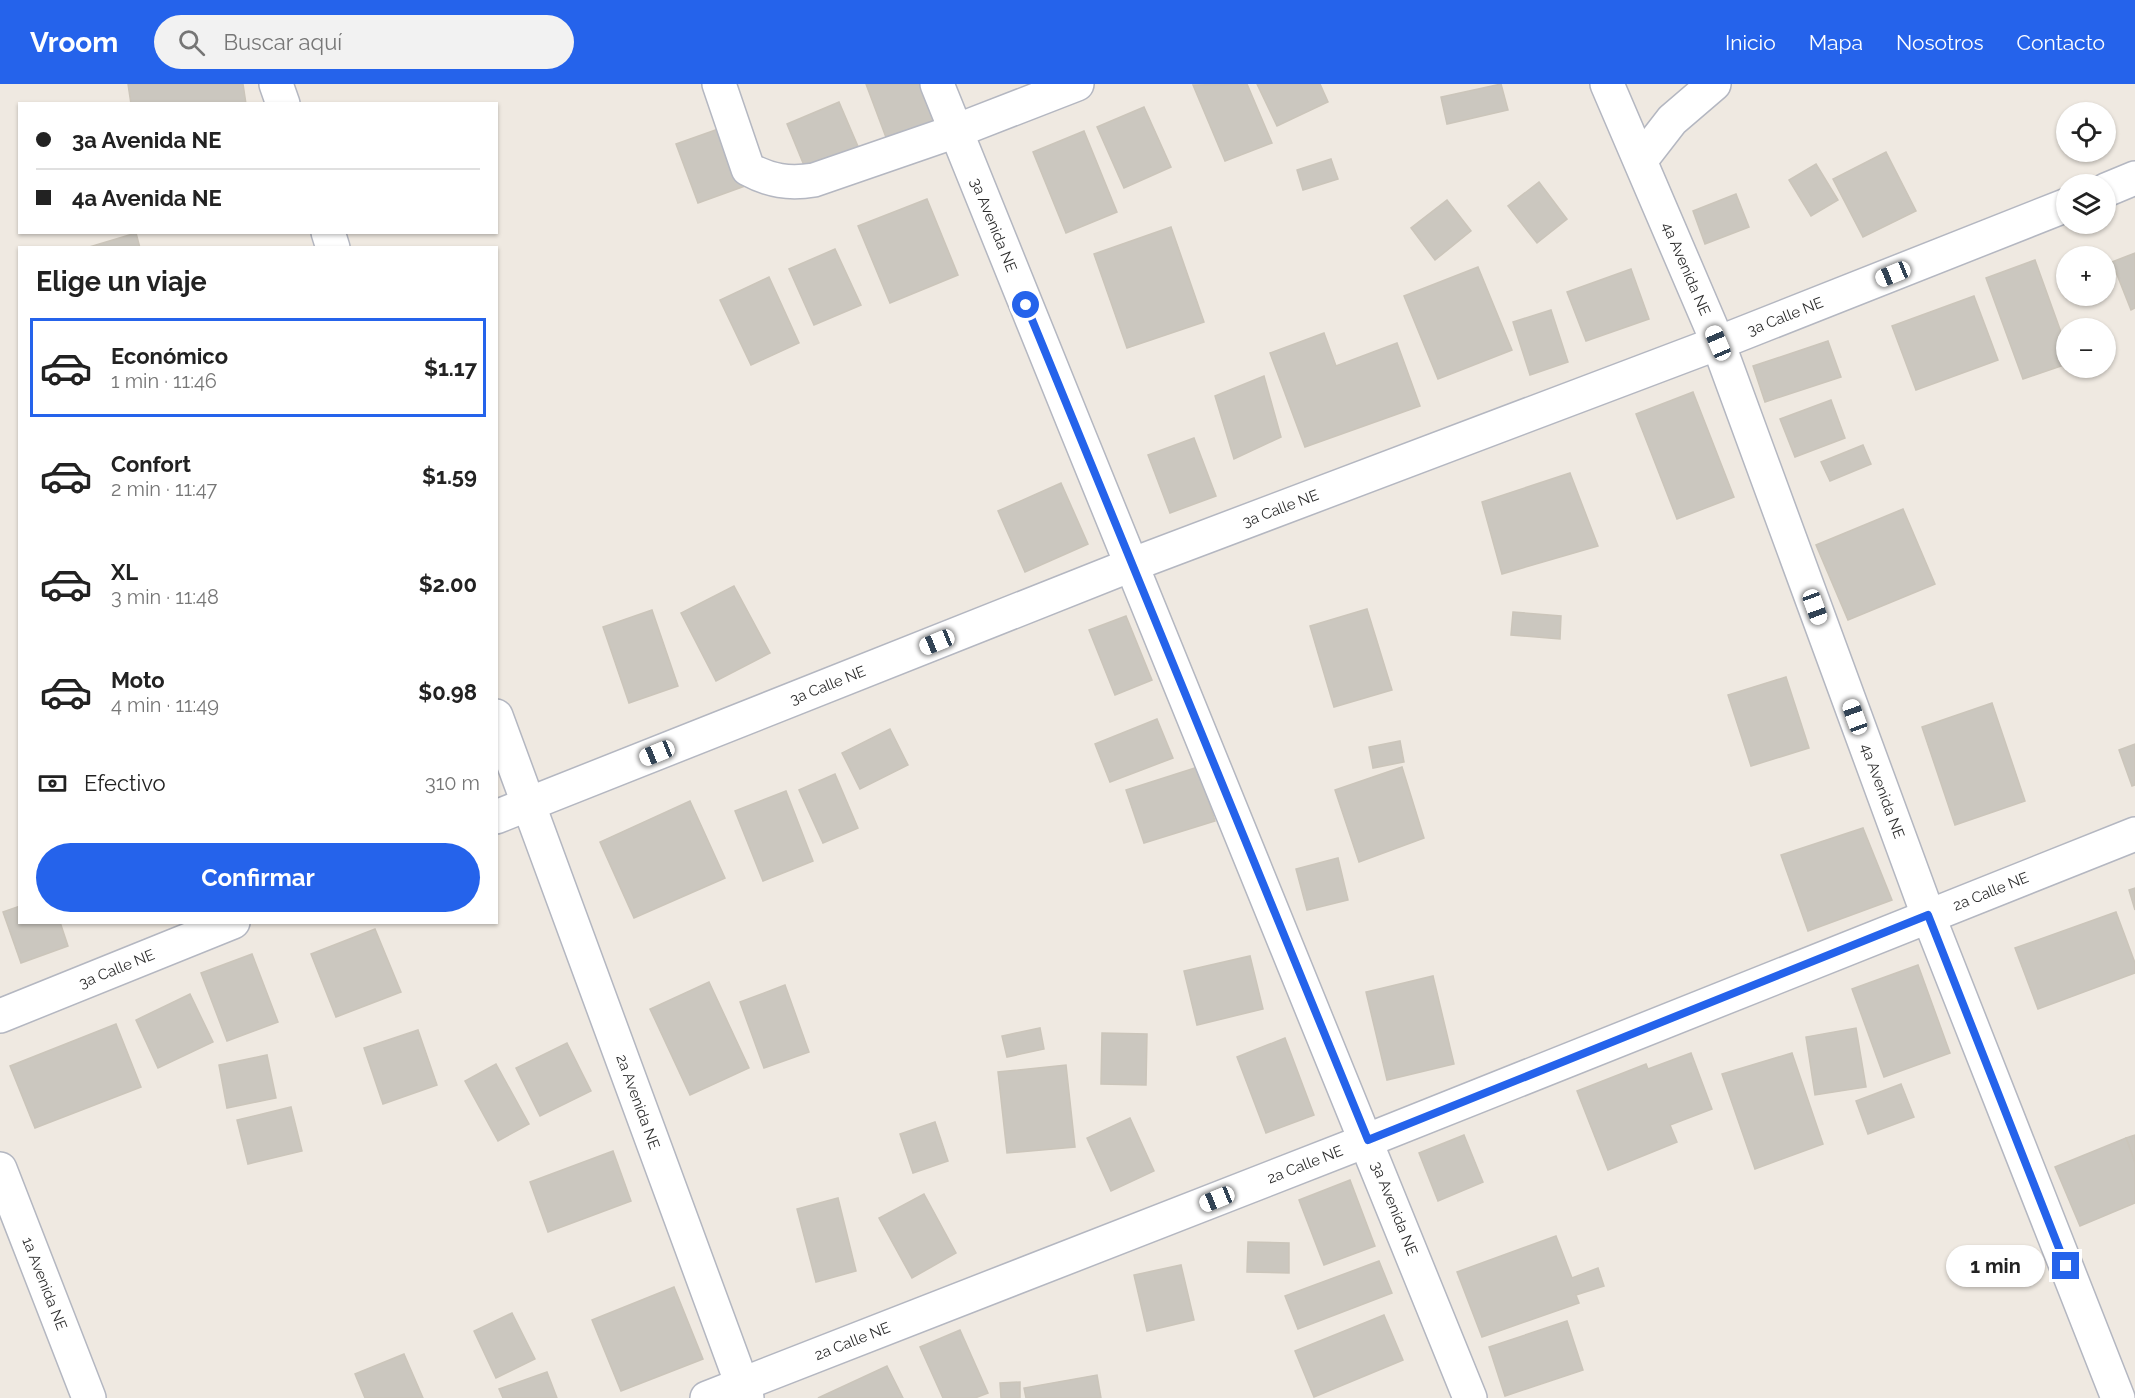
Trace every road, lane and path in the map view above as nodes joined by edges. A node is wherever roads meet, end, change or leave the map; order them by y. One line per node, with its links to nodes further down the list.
1 (276, 84): 7 (street)
2 (719, 84): 8 (street)
3 (937, 84): 8 (street, 3a Avenida NE)
4 (1077, 84): 8 (street)
5 (1607, 84): 9 (street, 4a Avenida NE)
6 (1714, 84): 9 (street)
7 (282, 102)
8 (956, 131): 14 (street, 3a Avenida NE)
9 (1641, 160): 13 (street, 4a Avenida NE)
10 (2135, 178): 11 (street)
11 (2116, 186)
12 (2056, 209): 13 (street, 3a Calle NE)
13 (1718, 343): 14 (street, 3a Calle NE); 19 (street, 4a Avenida NE)
14 (1131, 565): 16 (street, 3a Calle NE); 22 (street, 3a Avenida NE)
15 (498, 722): 16 (street, 2a Avenida NE)
16 (527, 805): 17 (street, 3a Calle NE); 24 (street, 2a Avenida NE)
17 (498, 816)
18 (2135, 834): 19 (street, 2a Calle NE)
19 (1928, 915): 22 (street, 2a Calle NE); 28 (street, 4a Avenida NE)
20 (228, 924): 21 (street, 3a Calle NE)
21 (0, 1016)
22 (1368, 1140): 24 (street, 2a Calle NE); 27 (street, 3a Avenida NE)
23 (0, 1168): 25 (street, 1a Avenida NE)
24 (744, 1391): 26 (street, 2a Calle NE)
25 (89, 1398)
26 (707, 1398)
27 (1470, 1398)
28 (2118, 1398)

